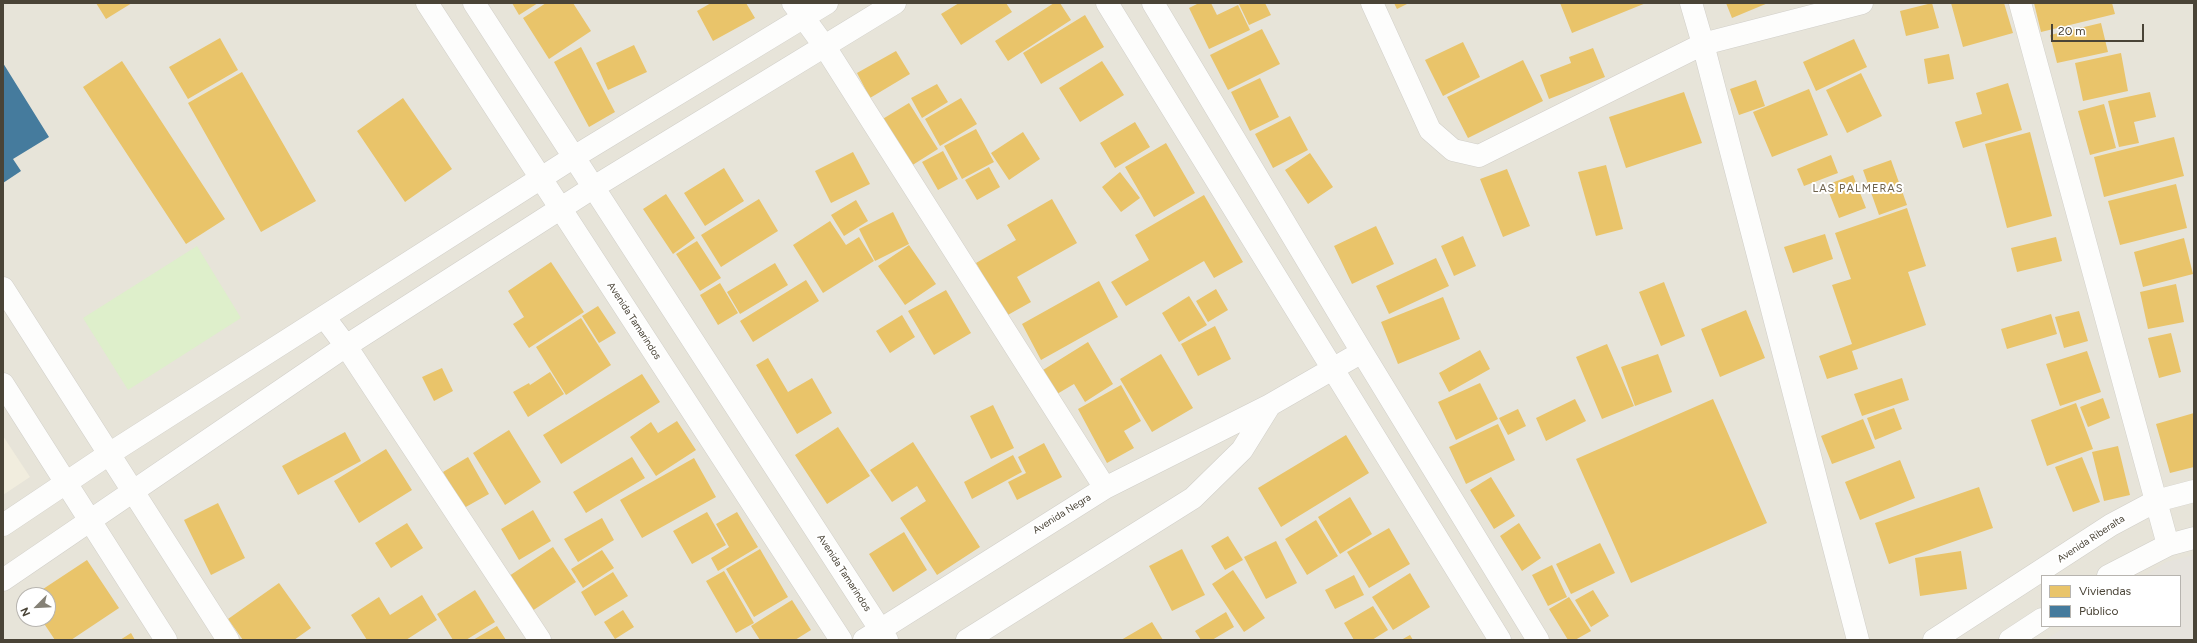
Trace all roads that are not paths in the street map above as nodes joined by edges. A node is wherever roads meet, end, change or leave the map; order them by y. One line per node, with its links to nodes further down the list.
1 (427, 3): 15 (street, Avenida Tamarindos)
2 (474, 3): 14 (street, Avenida Tamarindos)
3 (827, 3): 11 (street)
4 (894, 3): 13 (street)
5 (1107, 3): 22 (street)
6 (1153, 3): 21 (street)
7 (1372, 3): 12 (street)
8 (1691, 3): 12 (street)
9 (1862, 3): 12 (street)
10 (2020, 3): 30 (street)
11 (798, 11): 13 (street); 14 (street)
12 (1704, 44): 46 (street)
13 (825, 47): 16 (street); 27 (street)
14 (574, 157): 15 (street); 16 (street, Avenida Tamarindos)
15 (541, 179): 17 (street, Avenida Tamarindos); 19 (street)
16 (594, 187): 17 (street); 38 (street, Avenida Tamarindos)
17 (561, 208): 20 (street); 42 (street, Avenida Tamarindos)
18 (3, 288): 25 (street)
19 (324, 318): 20 (street); 25 (street)
20 (346, 346): 29 (street); 41 (street)
21 (1362, 352): 22 (street, Avenida Negra); 45 (street)
22 (1332, 369): 24 (street, Avenida Negra); 44 (street)
23 (3, 384): 26 (street)
24 (1270, 405): 27 (street, Avenida Negra); 43 (street, Avenida Negra)
25 (109, 454): 26 (street); 29 (street)
26 (66, 482): 31 (street); 32 (street)
27 (1105, 488): 38 (street, Avenida Negra)
28 (2194, 491): 30 (street, Avenida Riberalta)
29 (132, 492): 31 (street); 40 (street)
30 (2156, 501): 34 (street); 47 (street, Avenida Riberalta)
31 (90, 521): 36 (street); 39 (street)
32 (3, 525)
33 (2194, 538): 34 (street)
34 (2168, 545): 35 (street)
35 (2110, 575)
36 (3, 580)
37 (2041, 620): 48 (street)
38 (877, 636)
39 (166, 640)
40 (228, 640)
41 (540, 640)
42 (842, 640)
43 (967, 640)
44 (1500, 640)
45 (1538, 640)
46 (1858, 640)
47 (1934, 640)
48 (2010, 640)

